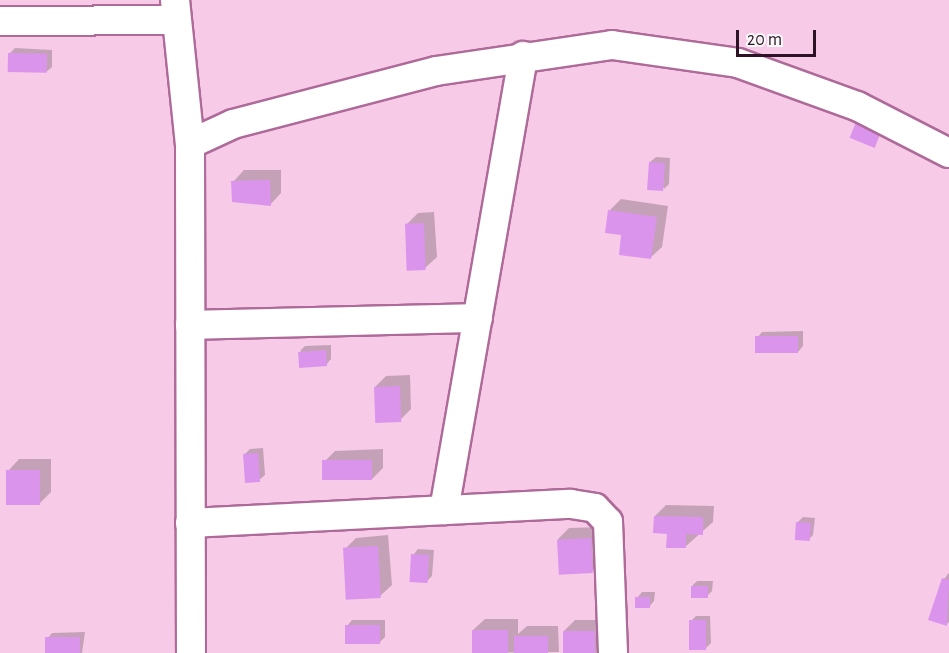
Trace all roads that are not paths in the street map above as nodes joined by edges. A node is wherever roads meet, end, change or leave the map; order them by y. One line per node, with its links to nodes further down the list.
1 (176, 10): 2 (street); 4 (street)
2 (0, 21)
3 (523, 56): 4 (street); 5 (street); 6 (street)
4 (190, 144): 7 (street)
5 (949, 153)
6 (478, 318): 7 (street); 8 (street)
7 (190, 325): 9 (street)
8 (444, 510): 9 (street); 11 (street)
9 (190, 523): 10 (street)
10 (191, 653)
11 (613, 653)

